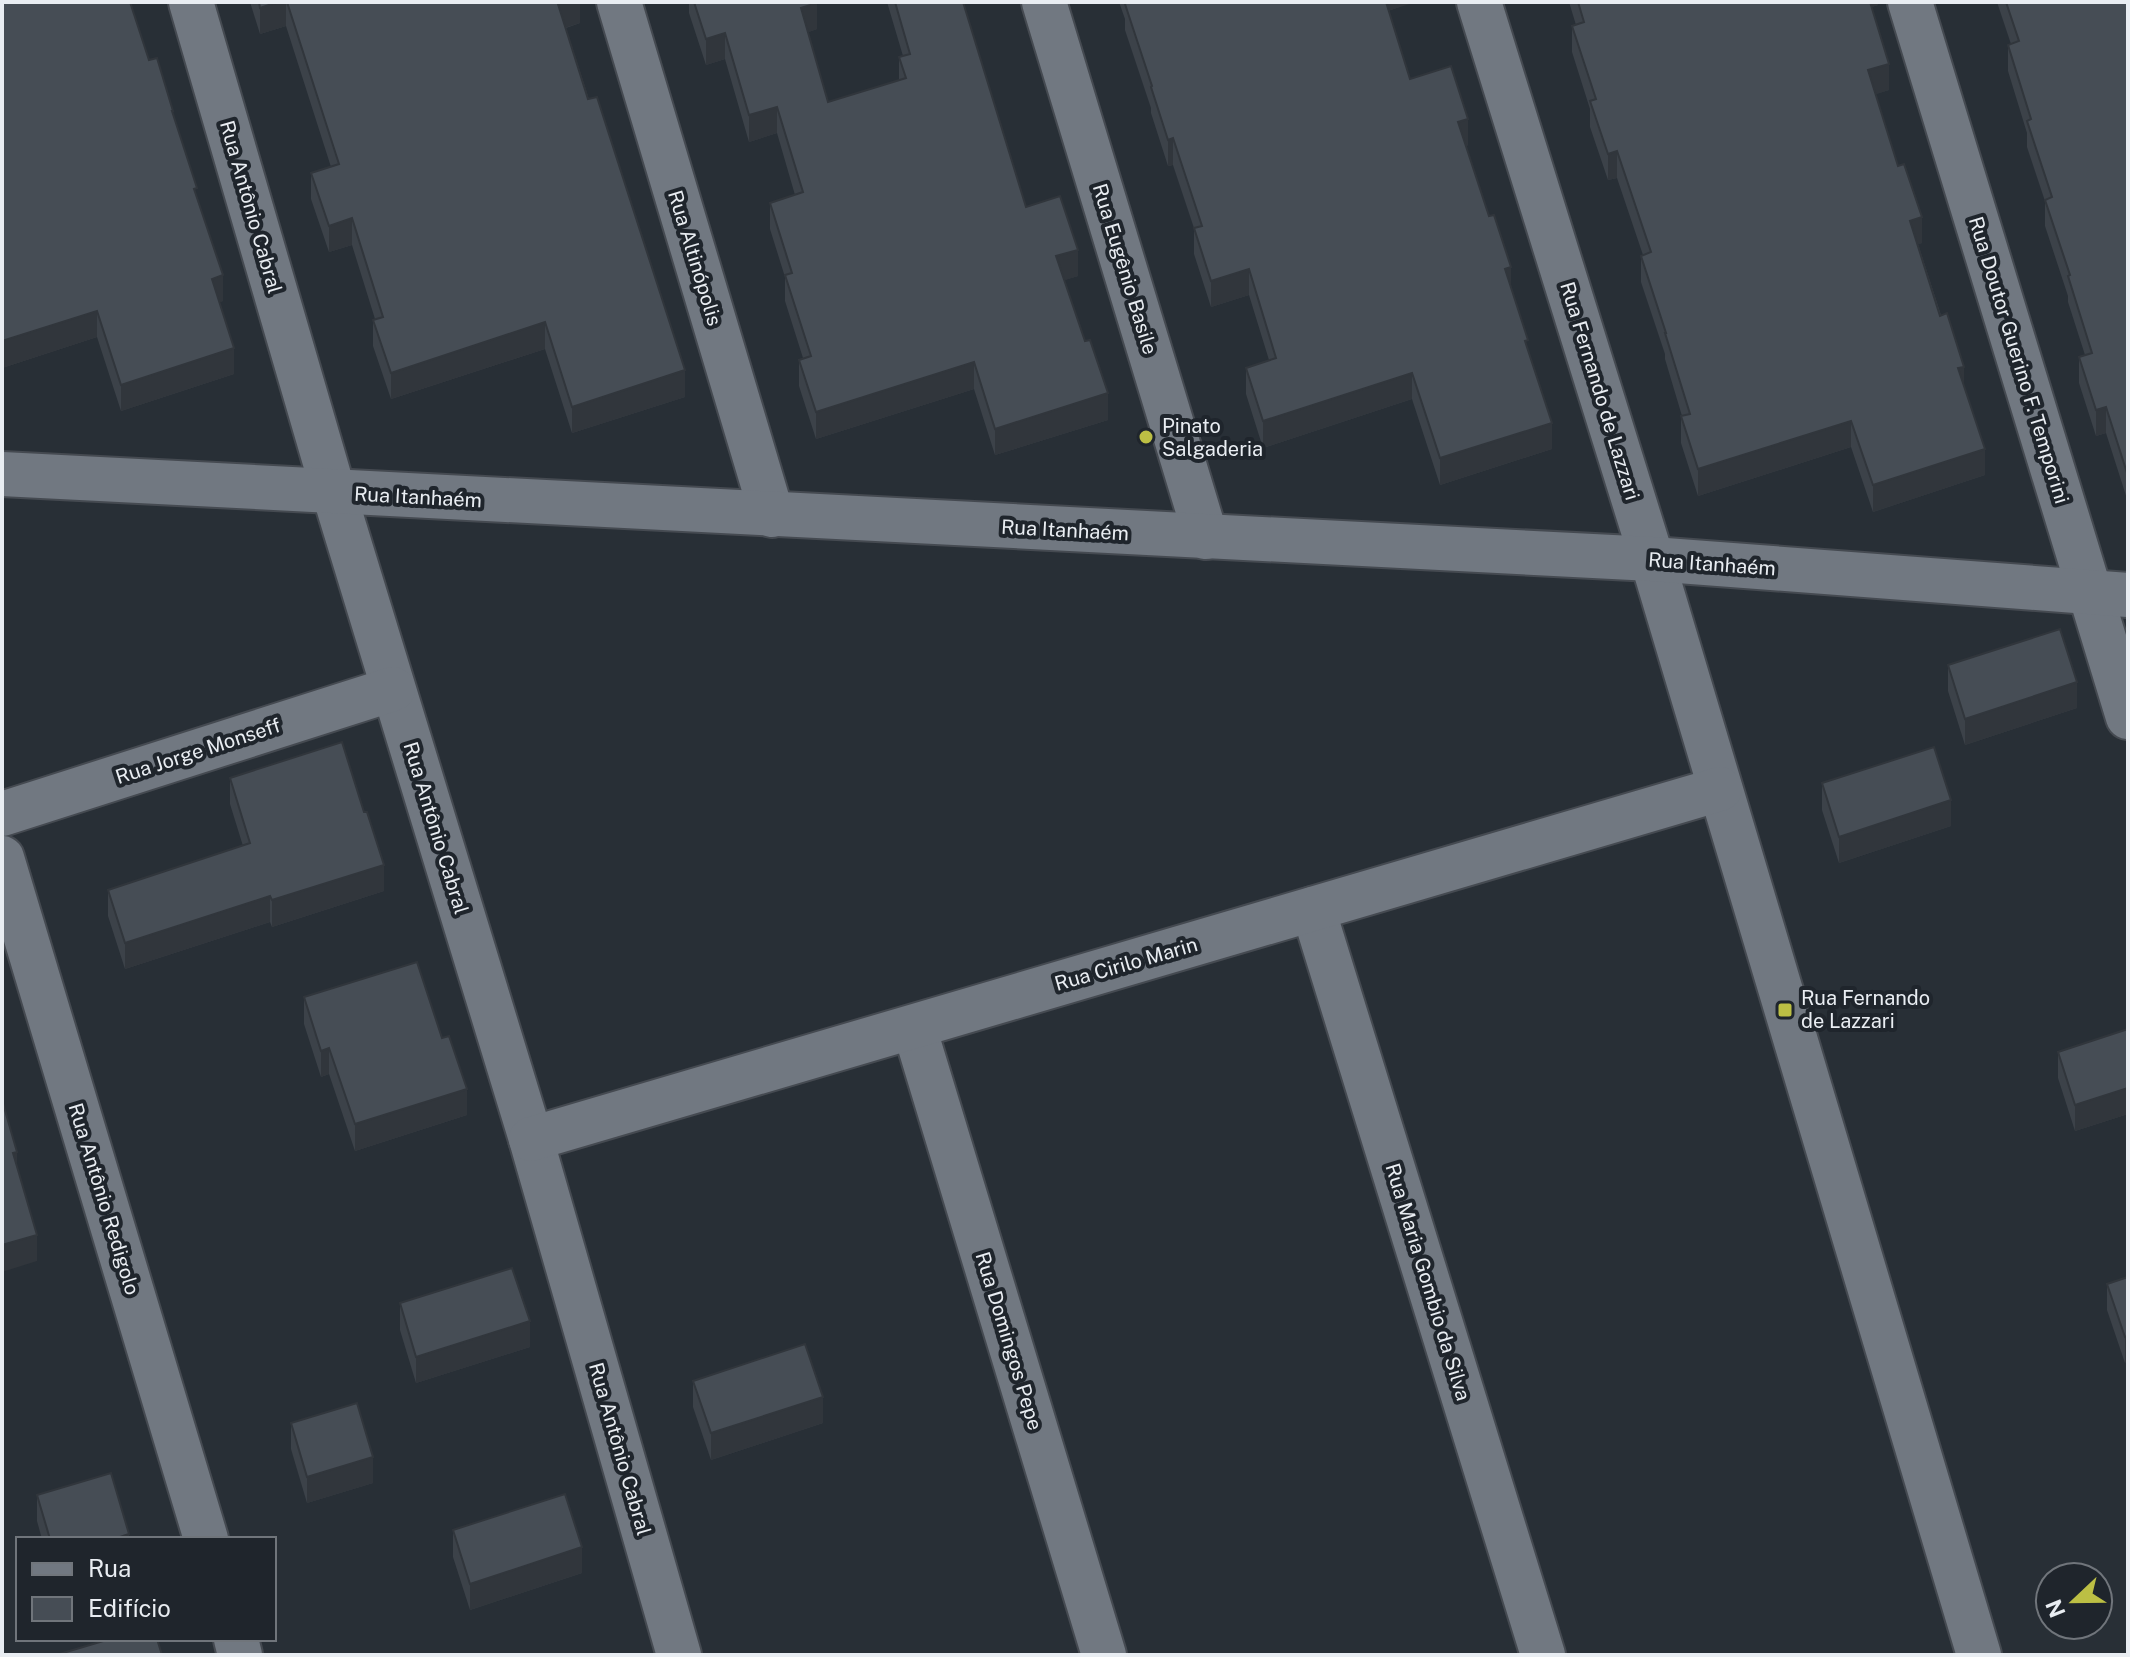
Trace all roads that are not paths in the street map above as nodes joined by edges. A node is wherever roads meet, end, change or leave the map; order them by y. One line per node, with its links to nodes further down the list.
1 (191, 2): 7 (street, Rua Antônio Cabral)
2 (619, 2): 8 (street, Rua Altinópolis)
3 (1044, 2): 9 (street, Rua Eugênio Basile)
4 (1479, 2): 10 (street, Rua Fernando de Lazzari)
5 (1910, 2): 11 (street, Rua Doutor Guerino F. Temporini)
6 (2, 474): 7 (street, Rua Itanhaém)
7 (334, 493): 8 (street, Rua Itanhaém); 12 (street, Rua Antônio Cabral)
8 (772, 515): 9 (street, Rua Itanhaém)
9 (1206, 537): 10 (street, Rua Itanhaém)
10 (1652, 559): 11 (street, Rua Itanhaém); 14 (street, Rua Fernando de Lazzari)
11 (2109, 594): 13 (street, Rua Doutor Guerino F. Temporini)
12 (393, 689): 15 (street, Rua Jorge Monseff); 19 (street, Rua Antônio Cabral)
13 (2128, 717)
14 (1720, 789): 17 (street, Rua Cirilo Marin); 24 (street, Rua Fernando de Lazzari)
15 (2, 814)
16 (2, 858): 20 (street, Rua Antônio Redigolo)
17 (1313, 909): 18 (street, Rua Cirilo Marin); 23 (street, Rua Maria Gombio da Silva)
18 (914, 1027): 19 (street, Rua Cirilo Marin); 22 (street, Rua Domingos Pepe)
19 (531, 1139): 21 (street, Rua Antônio Cabral)
20 (205, 1537)
21 (679, 1655)
22 (1104, 1655)
23 (1543, 1655)
24 (1979, 1655)

